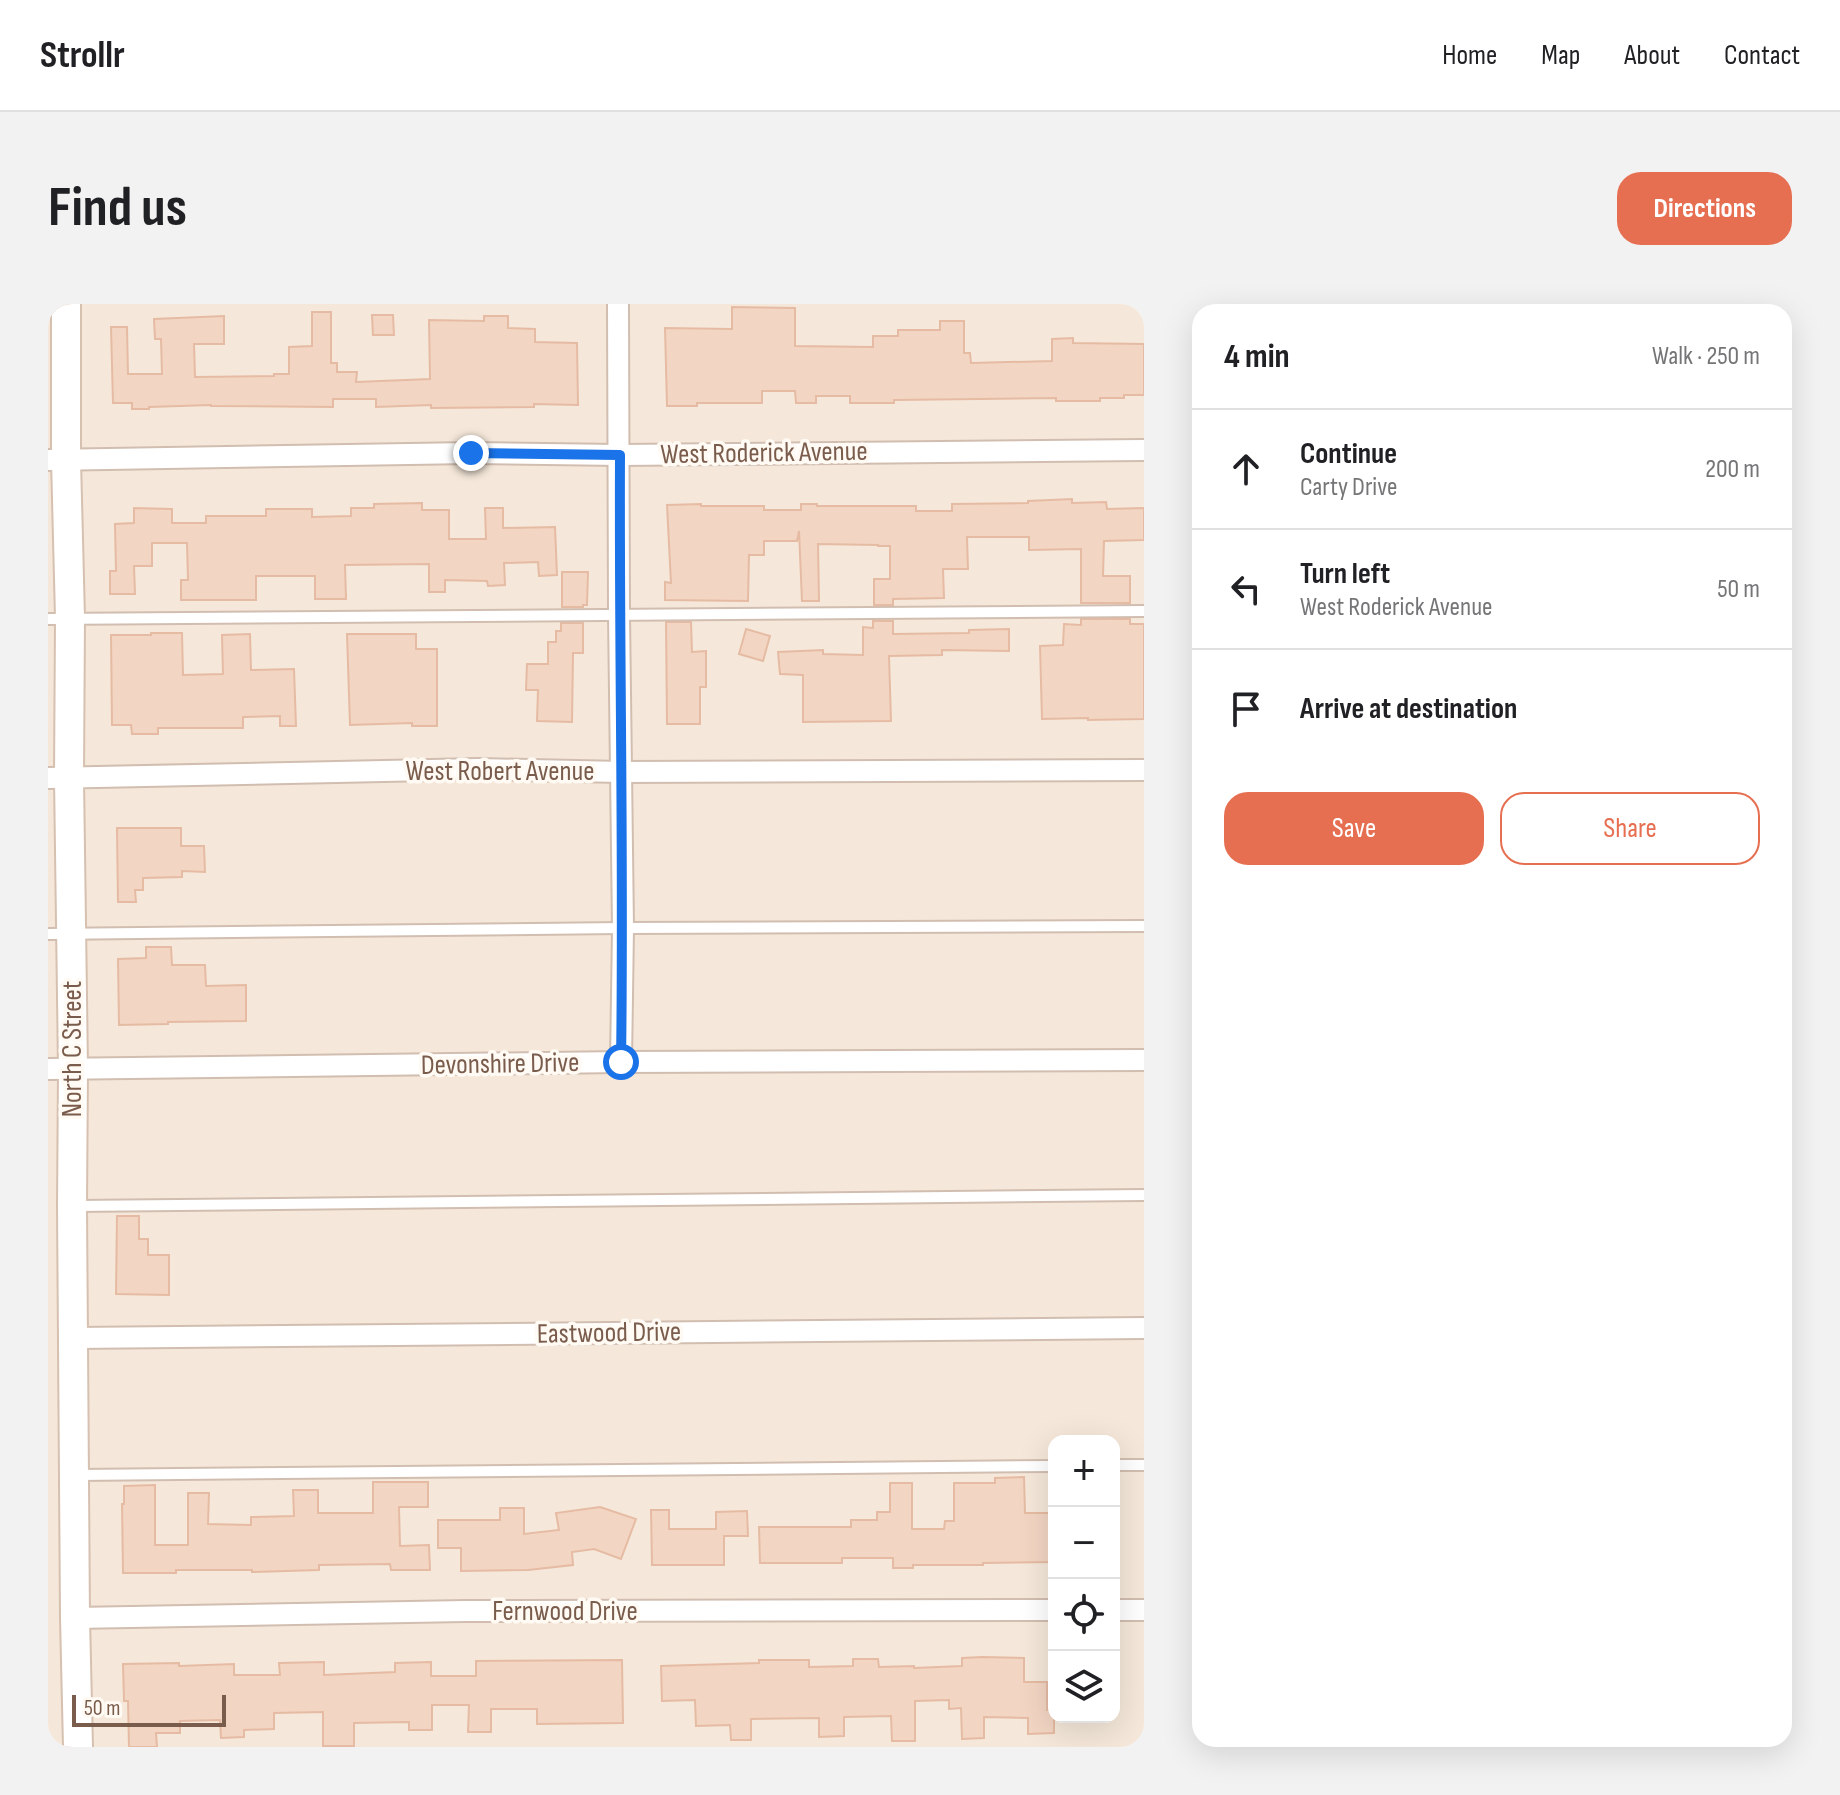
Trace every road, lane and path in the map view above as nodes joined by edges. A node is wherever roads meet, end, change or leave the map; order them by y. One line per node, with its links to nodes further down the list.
1 (66, 304): 5 (street, North C Street)
2 (618, 304): 4 (street)
3 (1144, 450): 4 (street, West Roderick Avenue)
4 (620, 455): 5 (street, West Roderick Avenue); 7 (street)
5 (57, 460): 8 (street, North C Street)
6 (1144, 611): 7 (lane)
7 (619, 614): 8 (lane); 10 (street)
8 (59, 618): 11 (street, North C Street)
9 (1144, 770): 10 (street, West Robert Avenue)
10 (622, 772): 11 (street, West Robert Avenue); 13 (street)
11 (58, 778): 14 (street, North C Street)
12 (1144, 926): 13 (lane)
13 (623, 928): 14 (lane); 16 (street)
14 (60, 934): 17 (street, North C Street)
15 (1144, 1060): 16 (street, Devonshire Drive)
16 (621, 1062): 17 (street, Devonshire Drive)
17 (60, 1069): 19 (street, North C Street)
18 (1144, 1195): 19 (lane)
19 (72, 1206): 21 (street, North C Street)
20 (1144, 1328): 21 (street, Eastwood Drive)
21 (73, 1338): 25 (street, North C Street)
22 (1120, 1465): 23 (lane)
23 (1144, 1465)
24 (1048, 1466): 25 (lane)
25 (75, 1475): 29 (street, North C Street)
26 (1048, 1610): 29 (street, Fernwood Drive)
27 (1120, 1610): 28 (street)
28 (1144, 1610)
29 (75, 1618): 30 (street, North C Street)
30 (78, 1747)

